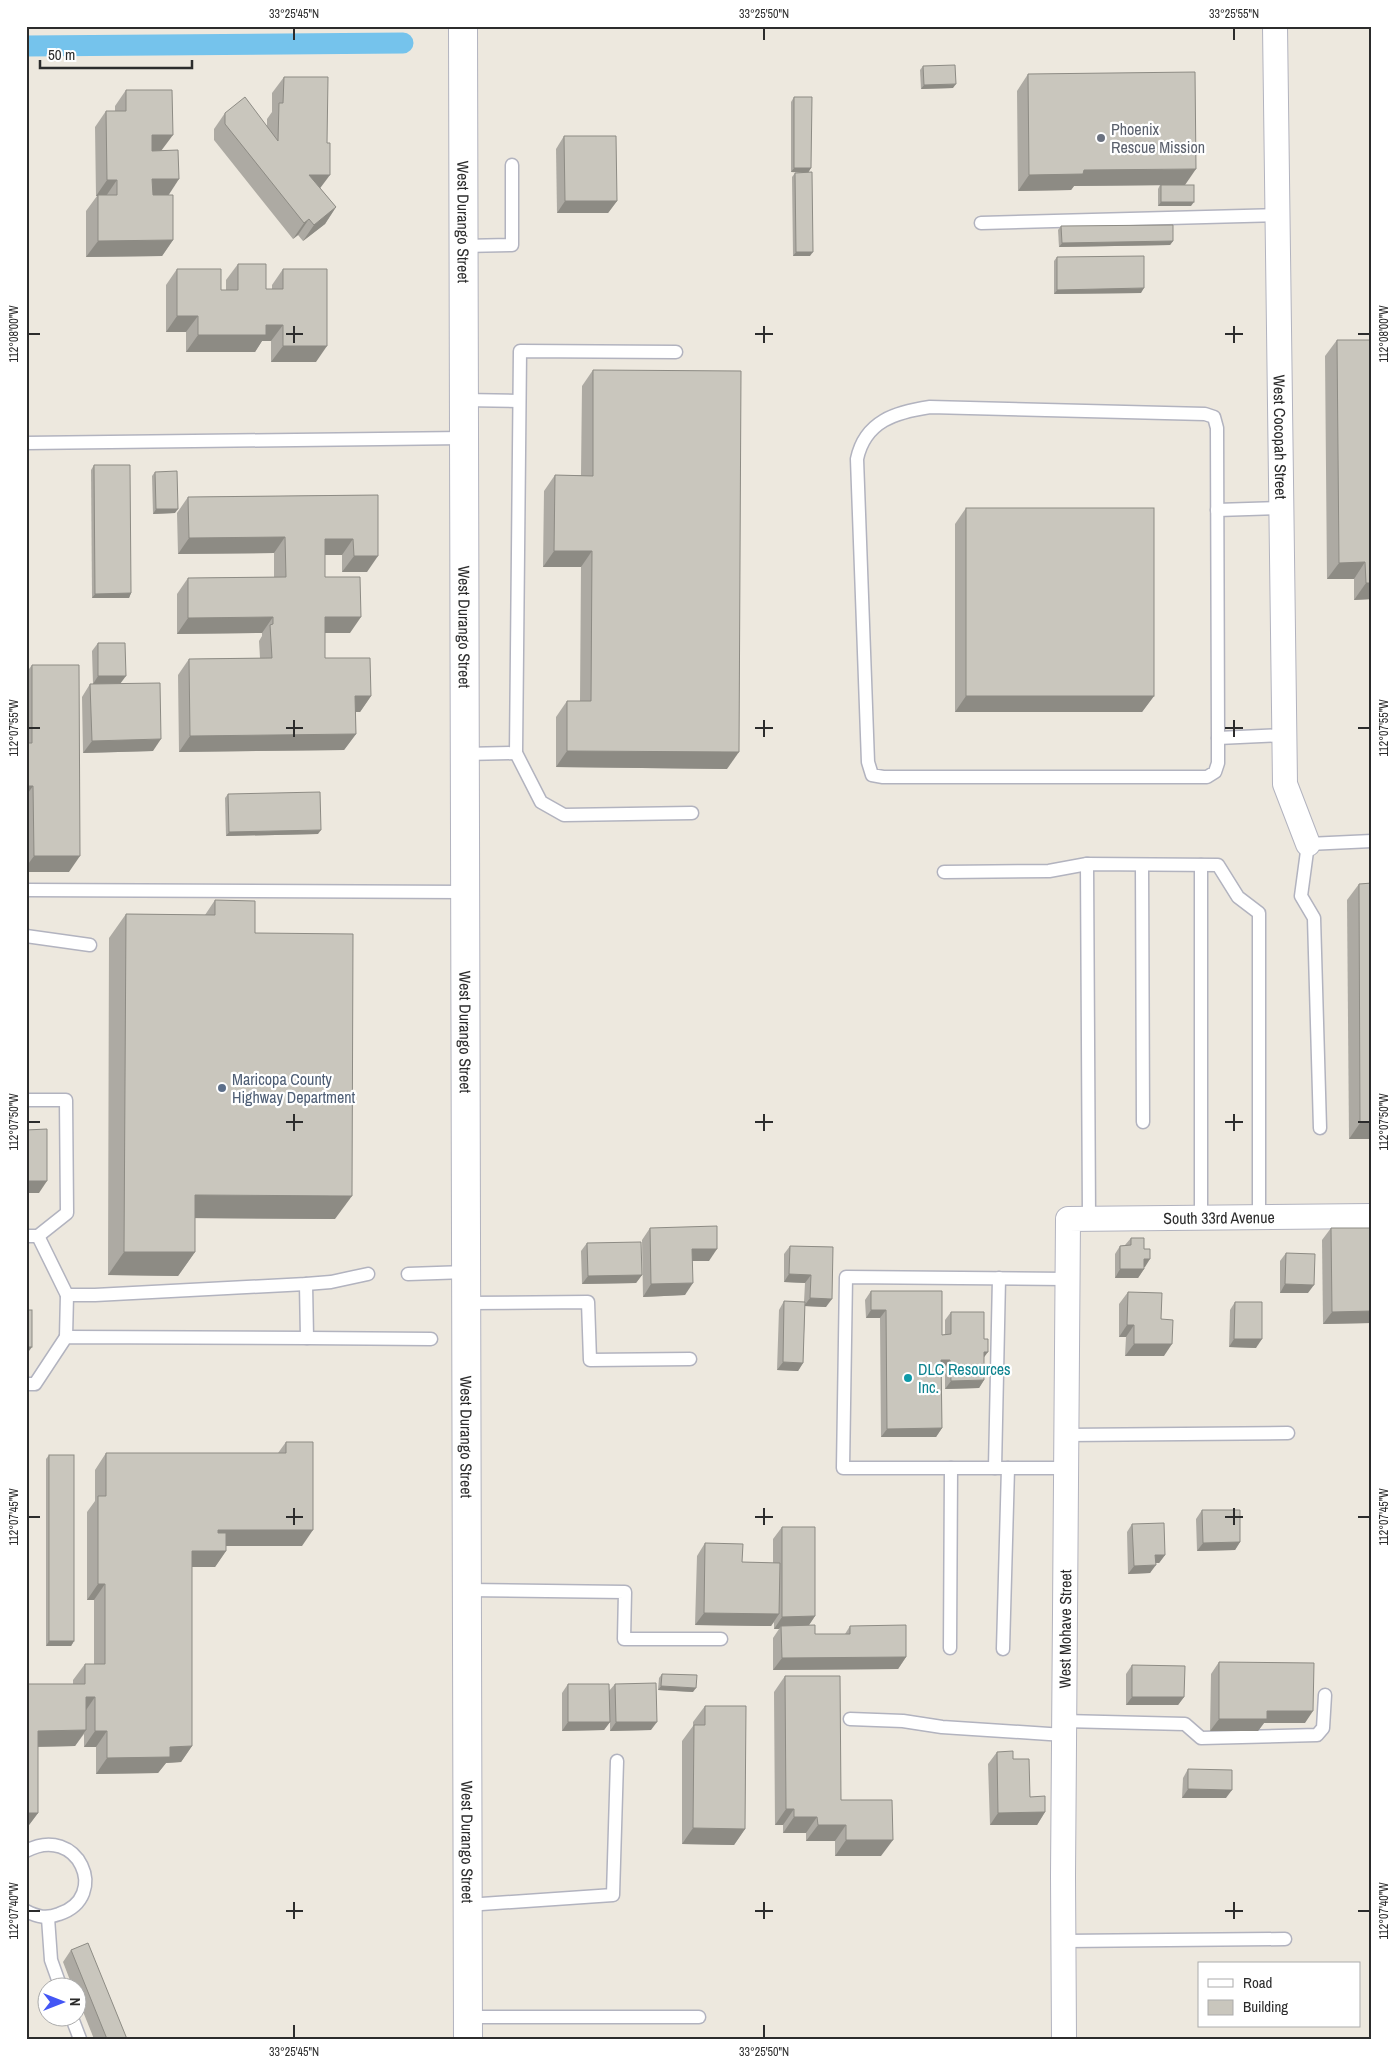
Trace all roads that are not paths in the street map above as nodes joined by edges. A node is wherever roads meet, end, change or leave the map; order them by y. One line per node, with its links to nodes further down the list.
1 (462, 26): 6 (street, West Durango Street)
2 (1275, 26): 4 (street, West Cocopah Street)
3 (512, 165): 6 (lane)
4 (1277, 214): 5 (lane); 12 (street, West Cocopah Street)
5 (981, 223)
6 (463, 246): 8 (street, West Durango Street)
7 (676, 352): 9 (lane)
8 (463, 400): 9 (lane); 10 (street, West Durango Street)
9 (519, 401): 16 (lane)
10 (464, 438): 11 (lane); 17 (street, West Durango Street)
11 (26, 443)
12 (1281, 508): 13 (lane); 14 (street, West Cocopah Street)
13 (1217, 510): 15 (lane); 15 (lane)
14 (1285, 735): 15 (lane); 20 (street, West Cocopah Street)
15 (1218, 738)
16 (516, 753): 17 (lane); 18 (lane)
17 (464, 754): 26 (street, West Durango Street)
18 (692, 813)
19 (1372, 841): 20 (lane)
20 (1308, 844): 31 (lane)
21 (1087, 864): 22 (lane); 24 (lane); 35 (lane)
22 (1142, 865): 23 (lane); 30 (lane)
23 (1201, 865): 33 (lane); 34 (lane)
24 (944, 872)
25 (26, 890): 26 (lane)
26 (465, 892): 37 (street, West Durango Street)
27 (26, 936): 28 (lane)
28 (90, 945)
29 (26, 1100): 36 (lane)
30 (1143, 1122)
31 (1320, 1128)
32 (1372, 1216): 34 (street, South 33rd Avenue)
33 (1200, 1217): 34 (street, South 33rd Avenue); 35 (street, South 33rd Avenue)
34 (1259, 1217)
35 (1078, 1219): 41 (street, West Mohave Street)
36 (32, 1236): 43 (lane)
37 (466, 1272): 39 (lane); 44 (street, West Durango Street)
38 (368, 1274): 42 (lane)
39 (408, 1274)
40 (999, 1278): 41 (lane); 52 (lane); 53 (lane)
41 (1067, 1279): 51 (street, West Mohave Street)
42 (306, 1284): 43 (lane); 46 (lane)
43 (67, 1295): 45 (lane)
44 (466, 1303): 48 (lane); 55 (street, West Durango Street)
45 (66, 1337): 46 (lane); 49 (lane)
46 (307, 1338): 47 (lane)
47 (431, 1339)
48 (690, 1359)
49 (26, 1384)
50 (1288, 1433): 51 (lane)
51 (1066, 1435): 54 (street, West Mohave Street)
52 (951, 1468): 53 (lane); 57 (lane)
53 (1002, 1468): 54 (lane); 58 (lane)
54 (1066, 1468): 61 (street, West Mohave Street)
55 (467, 1590): 56 (lane); 64 (street, West Durango Street)
56 (721, 1639)
57 (950, 1648)
58 (1003, 1649)
59 (1325, 1695): 61 (lane)
60 (850, 1719): 61 (lane)
61 (1064, 1728): 68 (street, West Mohave Street)
62 (617, 1761): 64 (lane)
63 (26, 1851): 66 (lane)
64 (467, 1905): 71 (street, West Durango Street)
65 (26, 1911): 66 (lane)
66 (48, 1918): 69 (lane)
67 (1285, 1939): 68 (lane)
68 (1064, 1941): 72 (street, West Mohave Street)
69 (57, 1978)
70 (699, 2017): 71 (lane)
71 (468, 2028)
72 (1064, 2039)

